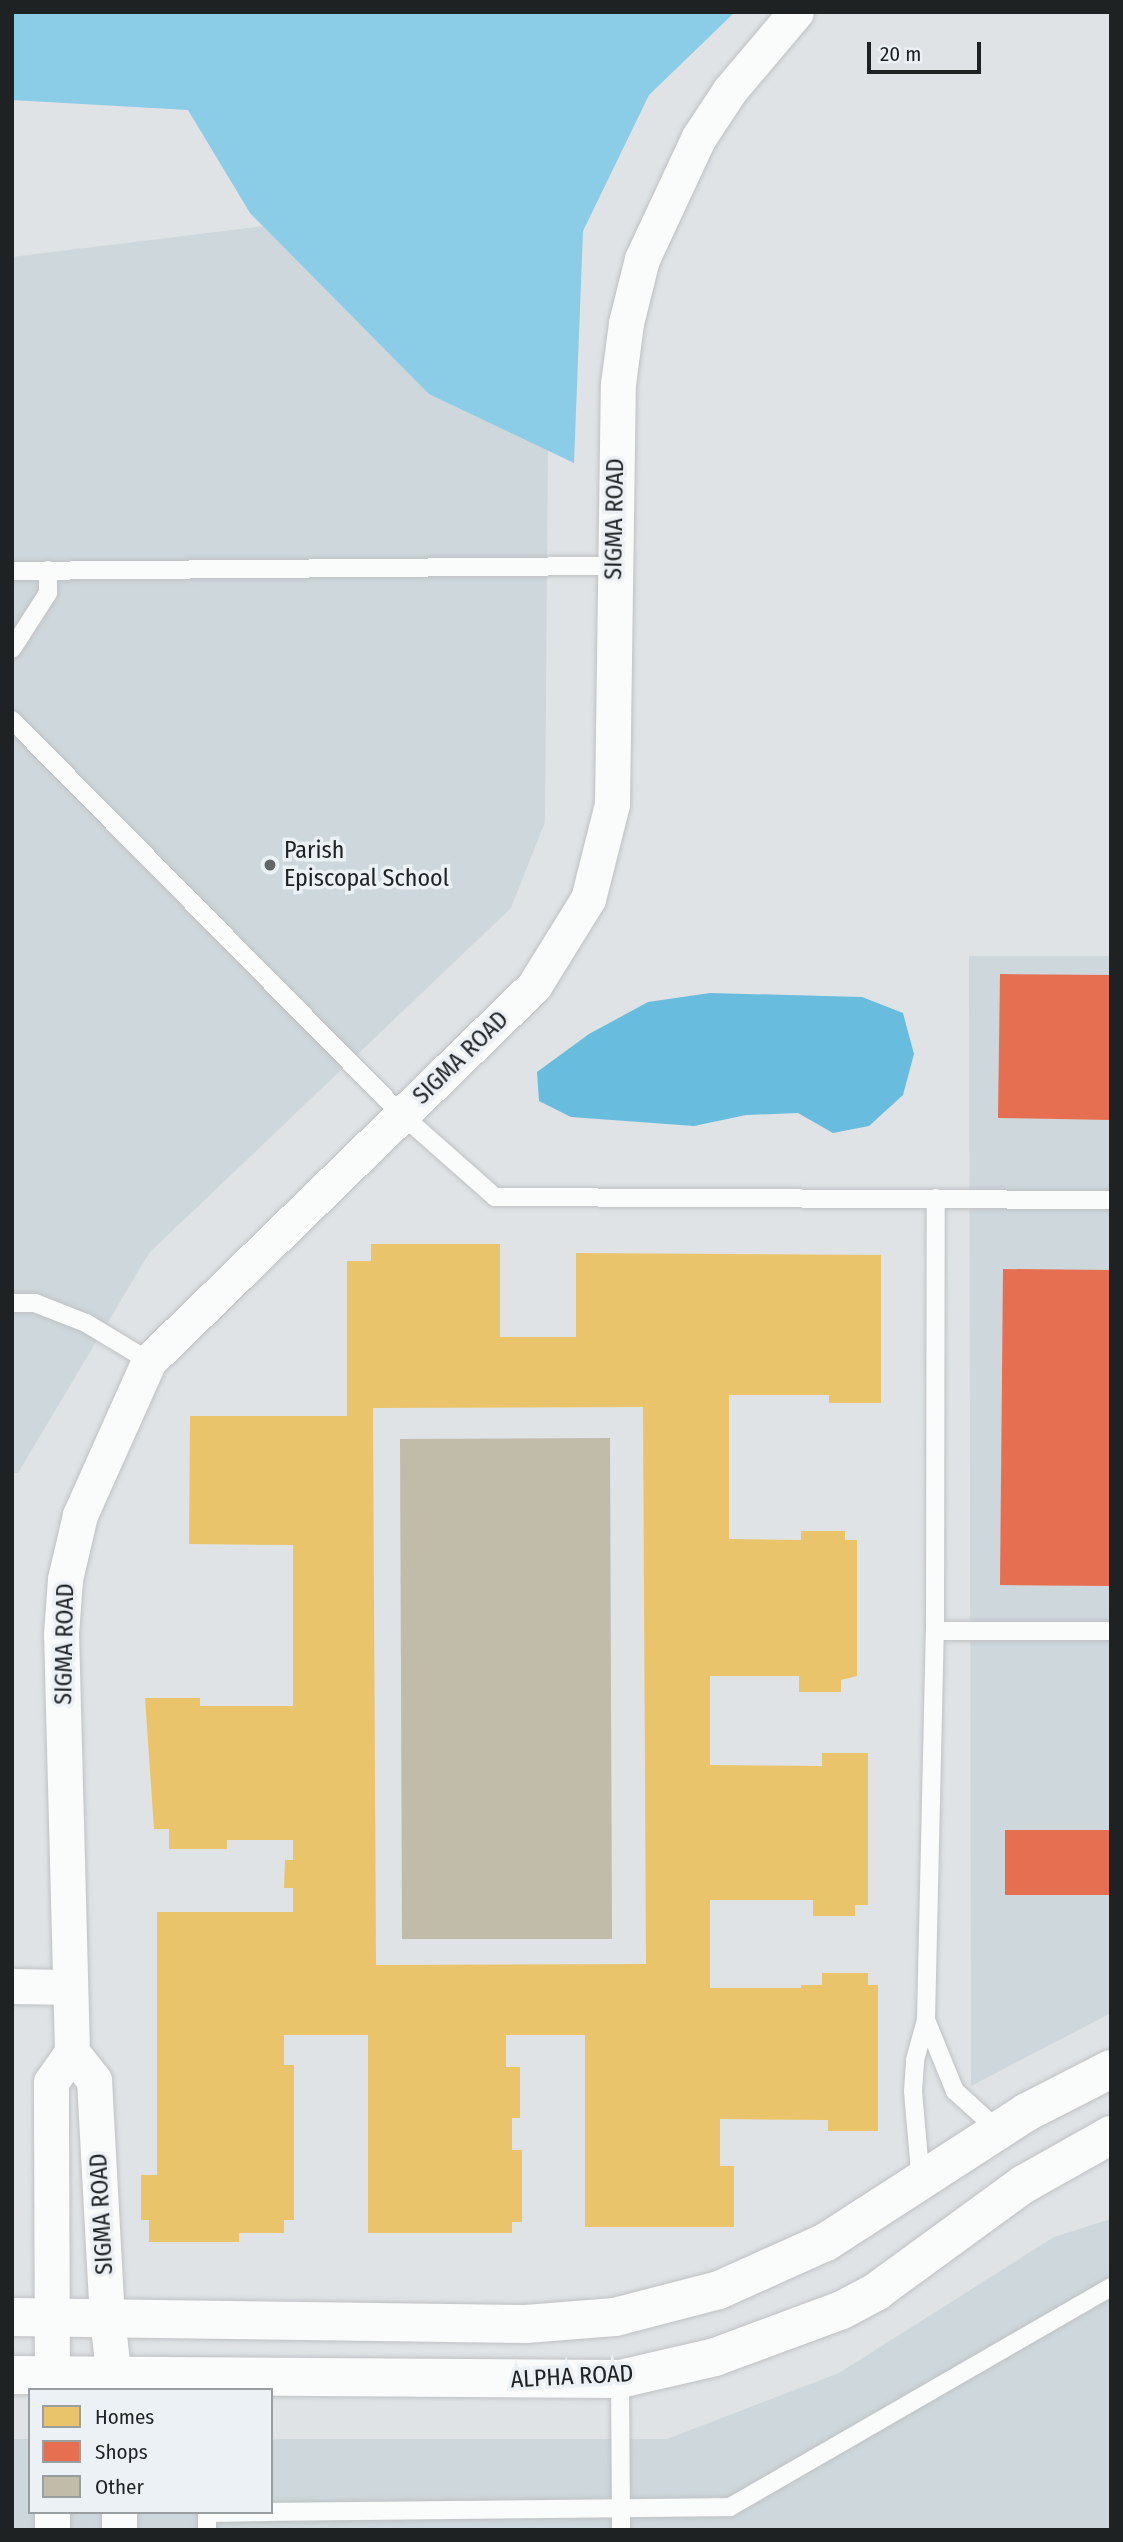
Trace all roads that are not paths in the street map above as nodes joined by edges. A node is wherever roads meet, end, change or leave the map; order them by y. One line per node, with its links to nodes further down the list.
1 (796, 12): 2 (street, SIGMA ROAD)
2 (614, 566): 3 (lane); 7 (street, SIGMA ROAD)
3 (48, 570): 4 (lane); 5 (lane)
4 (12, 571)
5 (12, 649)
6 (12, 720): 7 (lane)
7 (402, 1115): 8 (lane); 11 (street, SIGMA ROAD)
8 (936, 1198): 9 (lane); 12 (lane)
9 (1111, 1200)
10 (12, 1303): 11 (lane)
11 (149, 1361): 15 (street, SIGMA ROAD)
12 (936, 1631): 13 (lane); 16 (lane)
13 (1111, 1631)
14 (12, 1986): 15 (street)
15 (70, 1987): 17 (street, SIGMA ROAD)
16 (926, 2020): 19 (lane); 21 (lane)
17 (72, 2052): 25 (street, SIGMA ROAD); 26 (street, SIGMA ROAD)
18 (1111, 2069): 19 (street, ALPHA ROAD)
19 (999, 2131): 21 (street, ALPHA ROAD)
20 (1111, 2135): 28 (street, ALPHA ROAD)
21 (921, 2183): 24 (street, ALPHA ROAD)
22 (1111, 2287): 29 (lane)
23 (12, 2317): 25 (street, ALPHA ROAD)
24 (615, 2317): 26 (street, ALPHA ROAD); 28 (street)
25 (52, 2355): 26 (street, ALPHA ROAD); 26 (street, ALPHA ROAD); 27 (street, ALPHA ROAD)
26 (112, 2356): 28 (street, ALPHA ROAD)
27 (12, 2375)
28 (620, 2379): 29 (lane)
29 (621, 2508): 30 (lane); 31 (lane)
30 (273, 2512)
31 (621, 2530)

